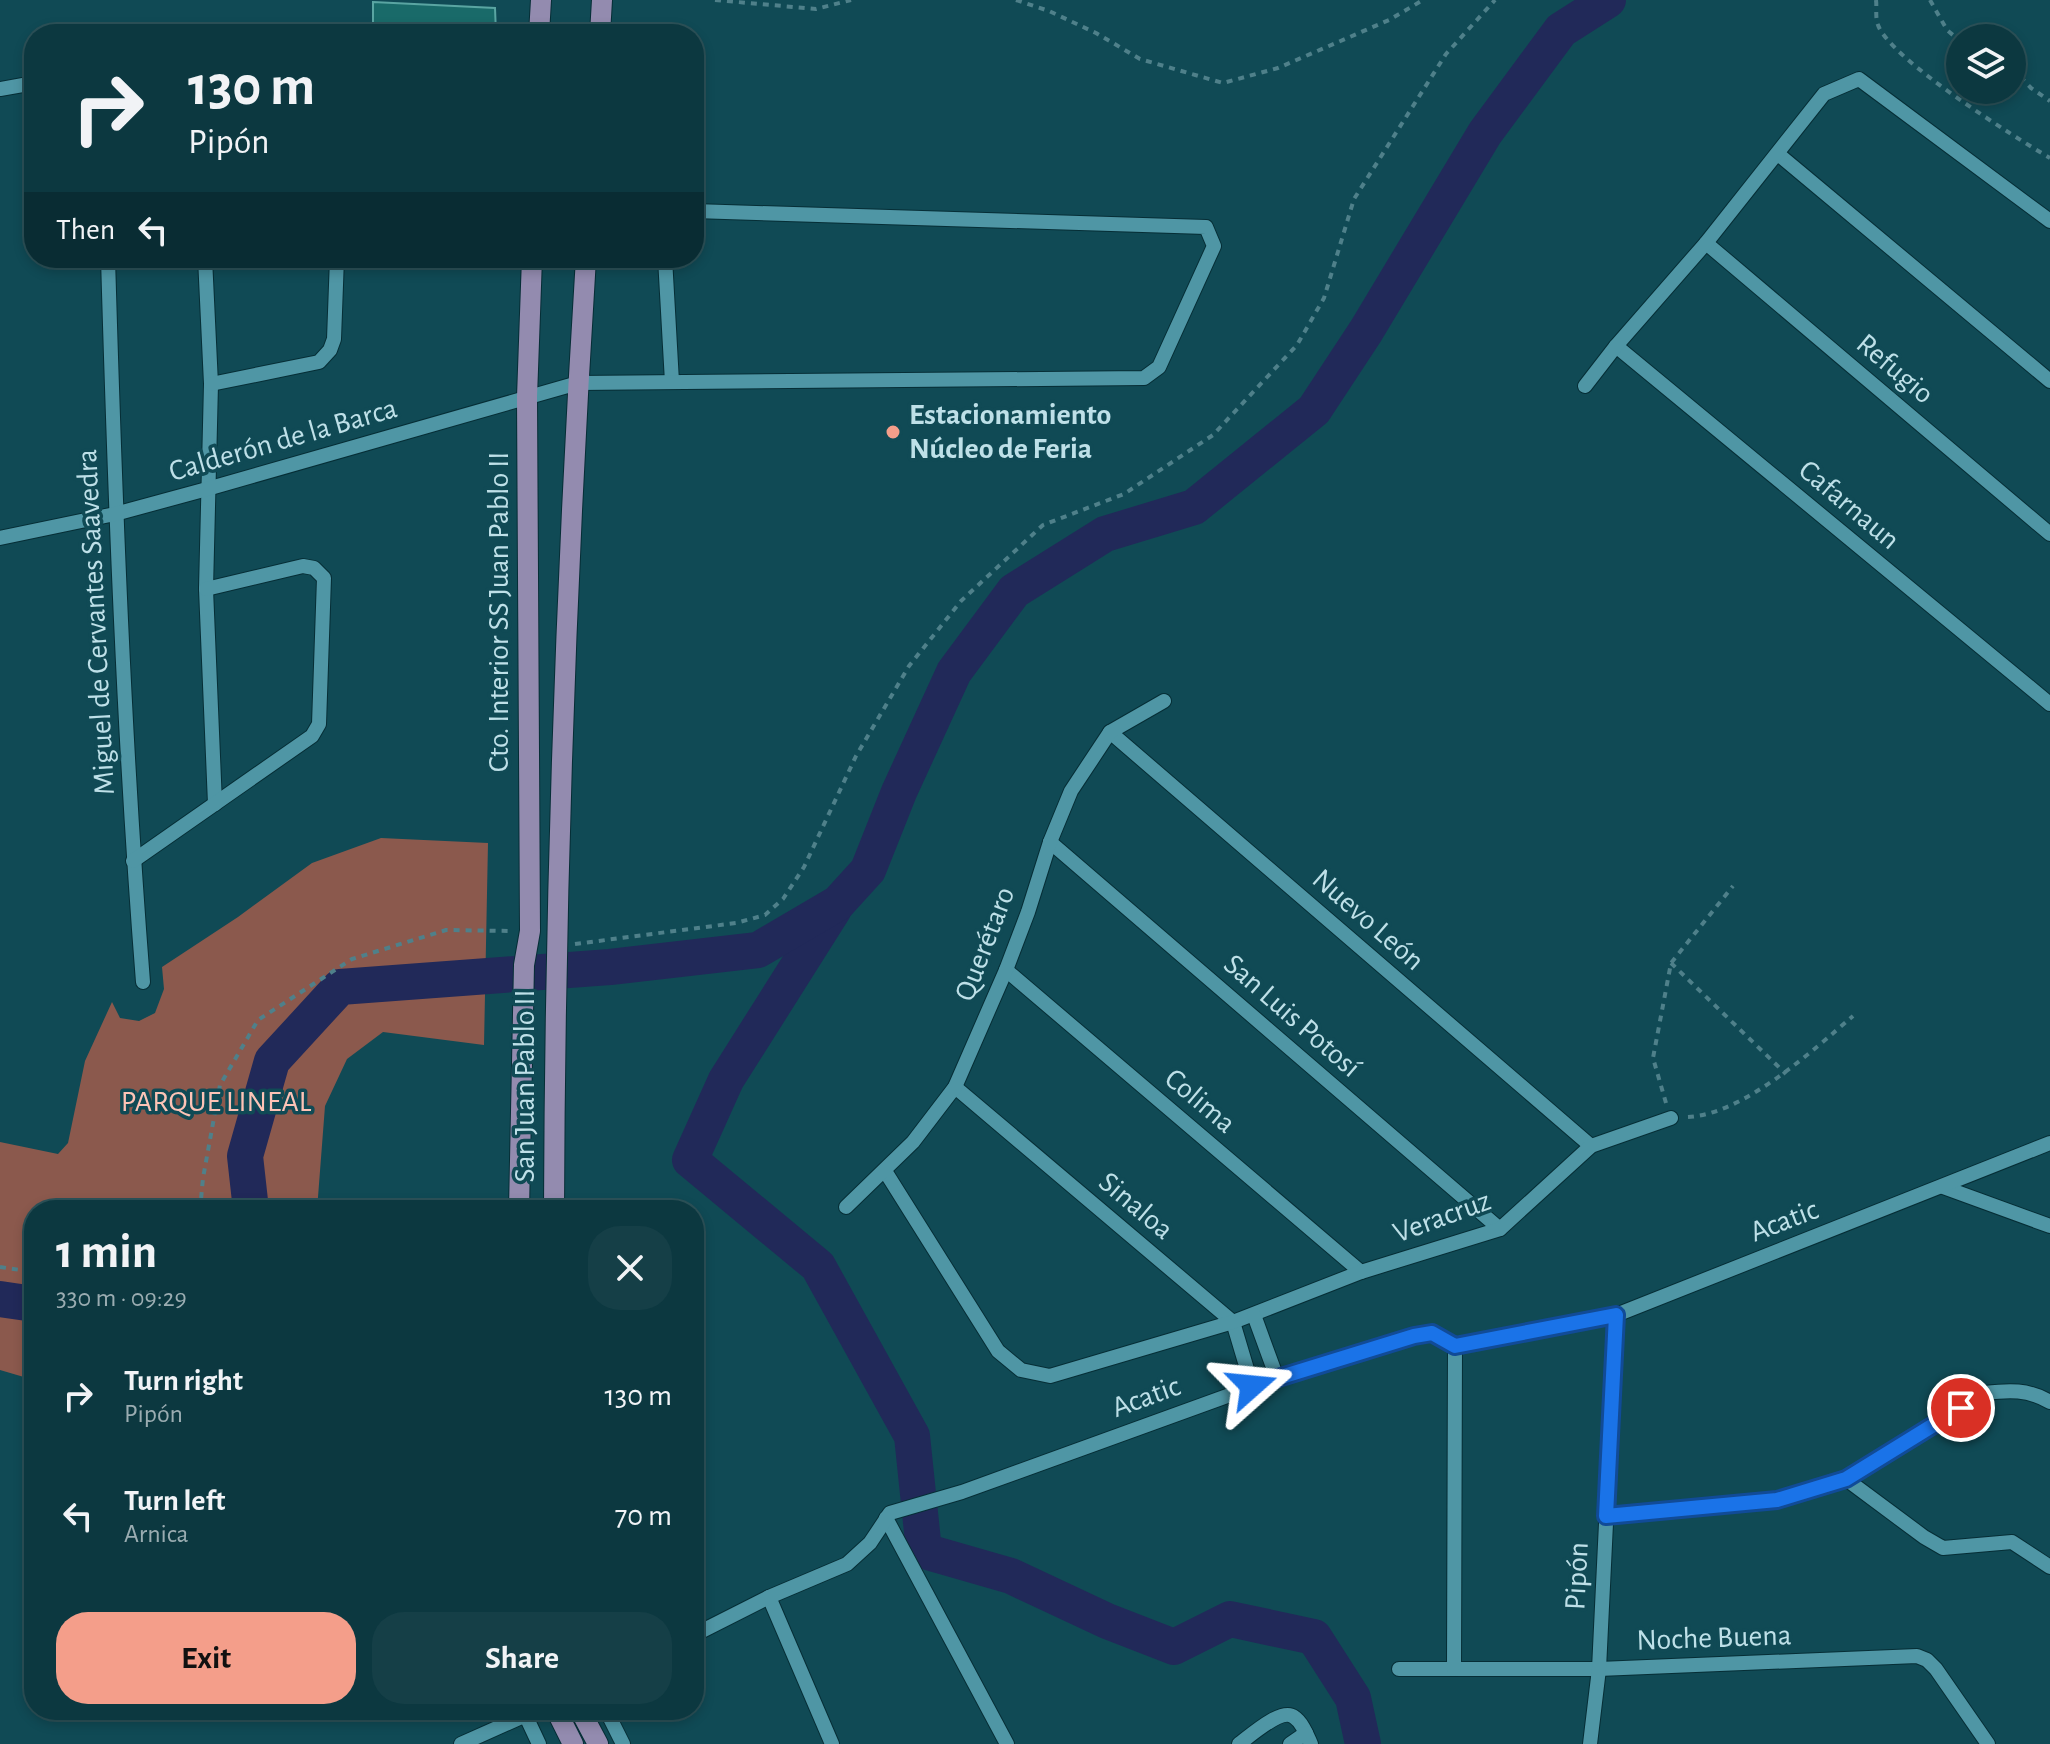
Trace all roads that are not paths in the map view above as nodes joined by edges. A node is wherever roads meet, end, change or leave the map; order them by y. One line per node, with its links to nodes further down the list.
1 (541, 0): 3 (main road)
2 (602, 0): 4 (main road)
3 (540, 24)
4 (601, 24)
5 (24, 85): 6 (street)
6 (0, 89)
7 (1778, 154): 9 (street); 10 (street); 18 (street)
8 (704, 211): 19 (street, Calderón de la Barca)
9 (2050, 221)
10 (1706, 243): 17 (street); 26 (street, Refugio)
11 (108, 268): 25 (street, Miguel de Cervantes Saavedra)
12 (205, 268): 21 (street)
13 (337, 268): 21 (street)
14 (532, 268): 23 (main road, Cto. Interior SS Juan Pablo II)
15 (585, 268): 20 (main road)
16 (666, 268): 19 (street)
17 (1616, 346): 22 (street); 30 (street, Cafarnaun)
18 (2050, 381)
19 (672, 382): 20 (street, Calderón de la Barca)
20 (578, 383): 23 (street, Calderón de la Barca); 45 (main road, San Juan Pablo II)
21 (211, 384): 24 (street)
22 (1585, 386)
23 (527, 397): 24 (street, Calderón de la Barca); 35 (main road, Cto. Interior SS Juan Pablo II)
24 (207, 489): 25 (street, Calderón de la Barca); 28 (street)
25 (115, 514): 27 (street, Calderón de la Barca); 34 (street, Miguel de Cervantes Saavedra)
26 (2050, 534)
27 (0, 538)
28 (206, 589): 32 (street); 32 (street)
29 (1164, 701): 31 (street, Querétaro)
30 (2050, 704)
31 (1110, 732): 33 (street, Querétaro); 41 (street, Nuevo León)
32 (215, 804): 34 (street)
33 (1050, 842): 36 (street, Querétaro); 48 (street, San Luis Potosí)
34 (133, 861): 37 (street, Miguel de Cervantes Saavedra)
35 (524, 965): 44 (main road, San Juan Pablo II)
36 (1006, 970): 38 (street, Querétaro); 49 (street, Colima)
37 (143, 982)
38 (955, 1087): 42 (street, Querétaro); 52 (street, Sinaloa)
39 (1671, 1118): 41 (street, Veracruz)
40 (2050, 1143): 43 (street, Acatic)
41 (1591, 1146): 48 (street, Veracruz)
42 (885, 1171): 46 (street, Querétaro); 52 (street, Veracruz)
43 (1943, 1187): 47 (street); 51 (street, Acatic)
44 (519, 1200)
45 (554, 1200)
46 (846, 1207)
47 (2050, 1226)
48 (1500, 1229): 49 (street, Veracruz)
49 (1361, 1272): 50 (street, Veracruz)
50 (1254, 1315): 52 (street, Veracruz); 54 (street)
51 (1616, 1315): 53 (street, Acatic); 59 (street, Pipón)
52 (1233, 1322): 55 (street)
53 (1455, 1346): 54 (street, Acatic); 64 (street)
54 (1277, 1378): 55 (street, Acatic)
55 (1252, 1386): 58 (street, Acatic)
56 (2050, 1402): 57 (street)
57 (1846, 1479): 59 (street); 60 (street)
58 (888, 1515): 61 (street); 78 (street)
59 (1606, 1516): 65 (street, Pipón)
60 (2050, 1567)
61 (769, 1597): 62 (street); 77 (street)
62 (704, 1630)
63 (1399, 1669): 64 (street, Noche Buena)
64 (1454, 1669): 65 (street, Noche Buena)
65 (1599, 1669): 81 (street, Pipón); 82 (street, Noche Buena)
66 (511, 1720): 72 (street)
67 (531, 1720): 73 (street)
68 (561, 1720): 74 (main road)
69 (585, 1720): 75 (main road)
70 (611, 1720): 76 (street)
71 (1308, 1738): 79 (street); 80 (street)
72 (461, 1744)
73 (539, 1744)
74 (573, 1744)
75 (598, 1744)
76 (623, 1744)
77 (832, 1744)
78 (1007, 1744)
79 (1239, 1744)
80 (1290, 1744)
81 (1590, 1744)
82 (1988, 1744)

